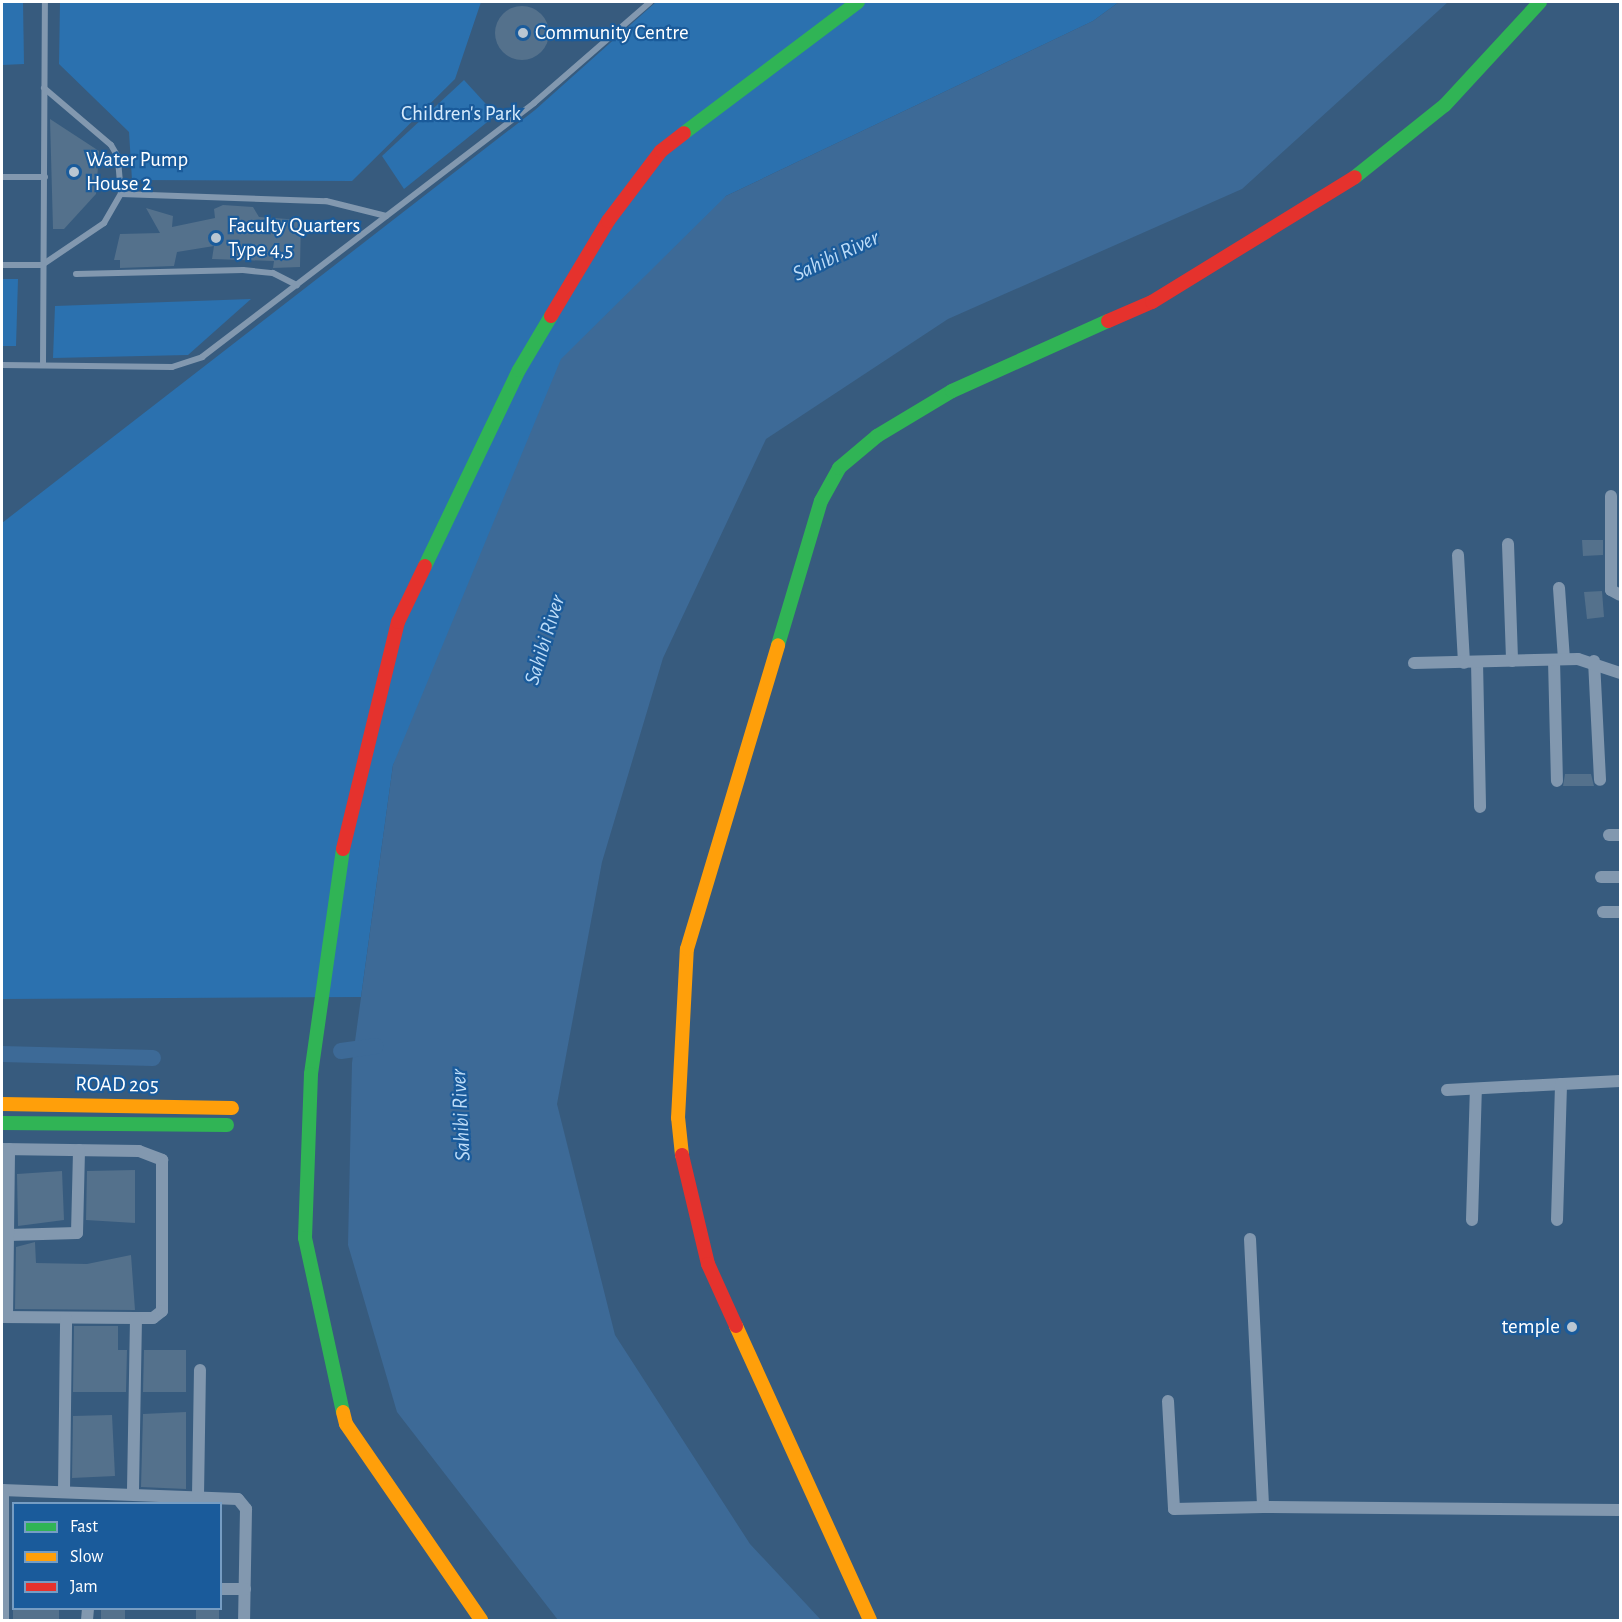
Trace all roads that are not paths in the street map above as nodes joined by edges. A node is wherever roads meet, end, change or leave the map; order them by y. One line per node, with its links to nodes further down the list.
1 (45, 2): 5 (lane)
2 (650, 2): 9 (lane)
3 (858, 2): 65 (street)
4 (1540, 2): 66 (street)
5 (44, 88): 7 (lane); 8 (lane)
6 (2, 177): 7 (lane)
7 (45, 177): 11 (lane)
8 (121, 194): 9 (lane); 11 (lane)
9 (386, 216): 13 (lane)
10 (2, 265): 11 (lane)
11 (42, 265): 15 (lane)
12 (76, 274): 13 (lane)
13 (297, 285): 15 (lane)
14 (2, 365): 15 (lane)
15 (43, 365)
16 (1611, 496): 20 (street)
17 (1508, 544): 22 (street)
18 (1458, 555): 24 (street)
19 (1559, 588): 21 (street)
20 (1620, 595)
21 (1558, 660): 22 (street); 23 (street); 28 (street)
22 (1512, 661): 24 (street)
23 (1594, 661): 26 (street); 27 (street)
24 (1470, 662): 25 (street); 29 (street)
25 (1414, 663)
26 (1620, 673)
27 (1600, 780)
28 (1557, 781)
29 (1480, 807)
30 (1601, 877): 31 (street)
31 (1620, 877)
32 (1604, 912): 33 (street)
33 (1620, 912)
34 (1620, 1081): 35 (street)
35 (1561, 1084): 36 (street); 45 (street)
36 (1476, 1089): 37 (street); 44 (street)
37 (1447, 1090)
38 (2, 1104): 39 (street, ROAD 205)
39 (232, 1108): 41 (street)
40 (2, 1123): 41 (street, ROAD 205)
41 (227, 1125)
42 (5, 1149): 43 (street); 46 (street)
43 (79, 1150): 46 (street); 50 (street)
44 (1472, 1220)
45 (1557, 1220)
46 (8, 1235): 48 (street)
47 (1250, 1239): 58 (street)
48 (4, 1317): 49 (street)
49 (66, 1318): 50 (street); 54 (street)
50 (136, 1318): 55 (street)
51 (201, 1370): 56 (street)
52 (1168, 1401): 58 (street)
53 (2, 1490): 54 (street); 60 (street)
54 (64, 1491): 57 (street)
55 (133, 1493): 56 (street); 57 (street)
56 (198, 1496): 62 (street)
57 (94, 1498)
58 (1263, 1507): 59 (street)
59 (1620, 1510)
60 (6, 1587): 63 (street)
61 (222, 1589): 62 (street)
62 (245, 1589): 64 (street)
63 (3, 1620)
64 (244, 1620)
65 (481, 1620)
66 (870, 1620)

